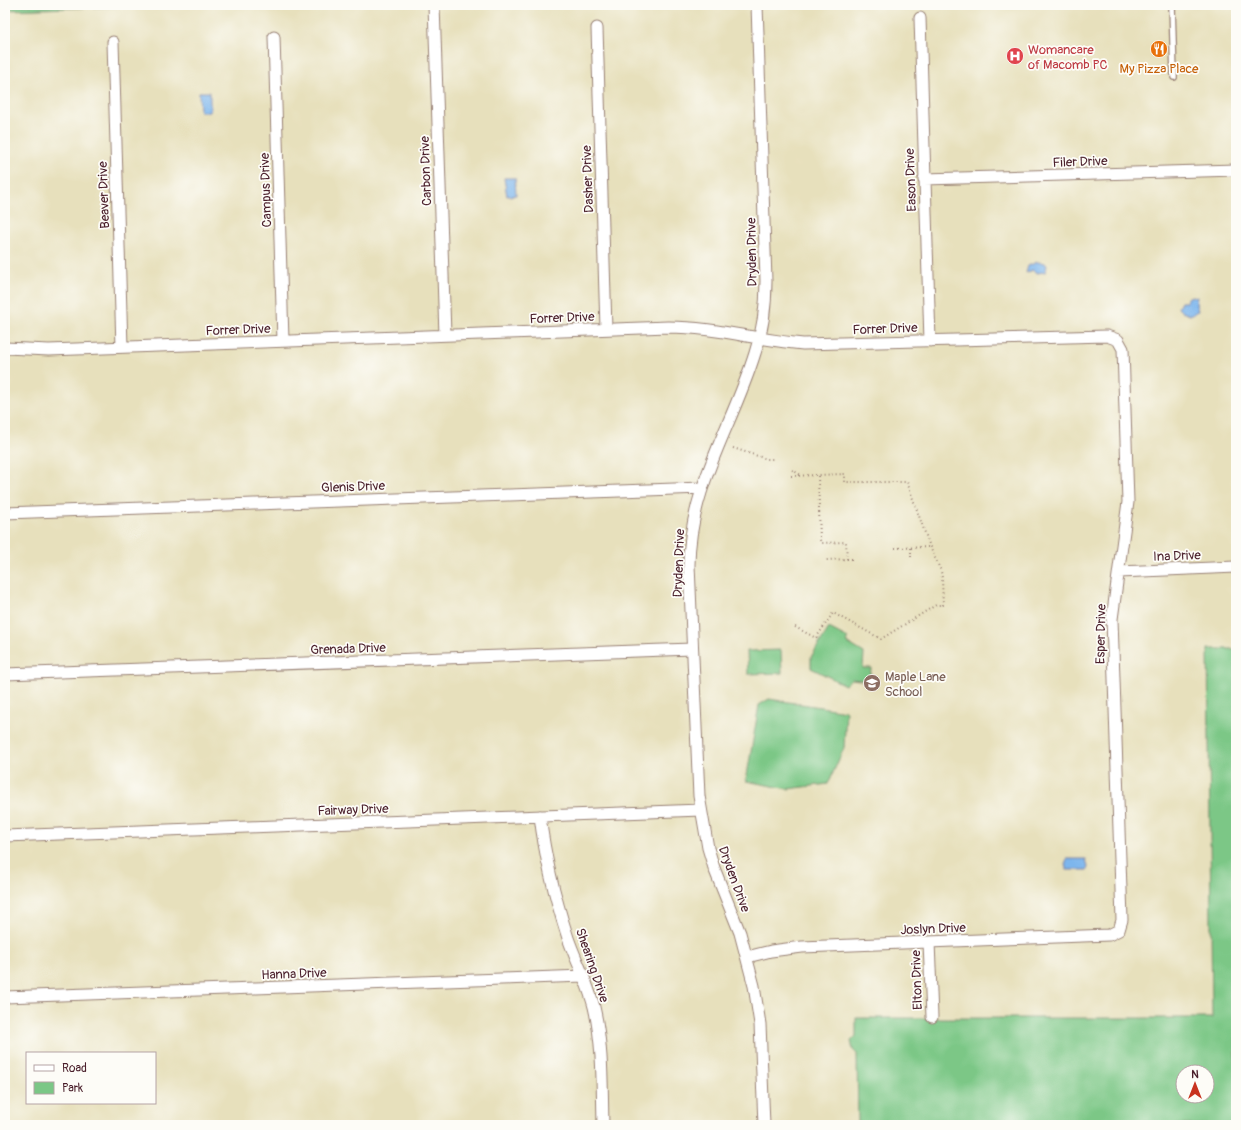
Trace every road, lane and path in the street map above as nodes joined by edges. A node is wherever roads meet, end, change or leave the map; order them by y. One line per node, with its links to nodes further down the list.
1 (434, 5): 12 (street, Carbon Drive)
2 (757, 5): 13 (street, Dryden Drive)
3 (1172, 5): 8 (lane)
4 (920, 18): 10 (street, Eason Drive)
5 (597, 28): 11 (street, Dasher Drive)
6 (274, 37): 15 (street, Campus Drive)
7 (113, 42): 17 (street, Beaver Drive)
8 (1174, 77)
9 (1236, 170): 10 (street, Filer Drive)
10 (924, 179): 16 (street, Eason Drive)
11 (606, 329): 12 (street, Forrer Drive); 13 (street, Forrer Drive)
12 (445, 335): 15 (street, Forrer Drive)
13 (759, 340): 16 (street, Forrer Drive); 25 (street, Dryden Drive)
14 (1118, 340): 16 (street, Forrer Drive); 35 (street, Esper Drive)
15 (283, 341): 17 (street, Forrer Drive)
16 (930, 341)
17 (122, 347): 18 (street, Forrer Drive)
18 (5, 348)
19 (733, 448): 20 (path)
20 (773, 459)
21 (792, 470): 24 (path)
22 (818, 475): 24 (path); 27 (path); 30 (path)
23 (791, 476): 24 (path)
24 (803, 476)
25 (702, 488): 26 (street, Glenis Drive); 37 (street, Dryden Drive)
26 (5, 513)
27 (930, 547): 29 (path); 36 (path)
28 (895, 548): 29 (path)
29 (911, 548): 33 (path)
30 (847, 559): 31 (path); 32 (path)
31 (852, 559)
32 (826, 560)
33 (911, 560)
34 (1236, 567): 35 (street, Ina Drive)
35 (1120, 572): 42 (street, Esper Drive)
36 (795, 627)
37 (692, 649): 38 (street, Grenada Drive); 39 (street, Dryden Drive)
38 (5, 674)
39 (701, 810): 40 (street, Fairway Drive); 44 (street, Dryden Drive)
40 (540, 816): 41 (street, Fairway Drive); 45 (street, Shearing Drive)
41 (5, 836)
42 (1119, 930): 43 (street, Joslyn Drive)
43 (929, 942): 44 (street, Joslyn Drive); 47 (street, Elton Drive)
44 (747, 957): 49 (street, Dryden Drive)
45 (583, 976): 46 (street, Hanna Drive); 48 (street, Shearing Drive)
46 (5, 997)
47 (932, 1017)
48 (602, 1125)
49 (764, 1125)

